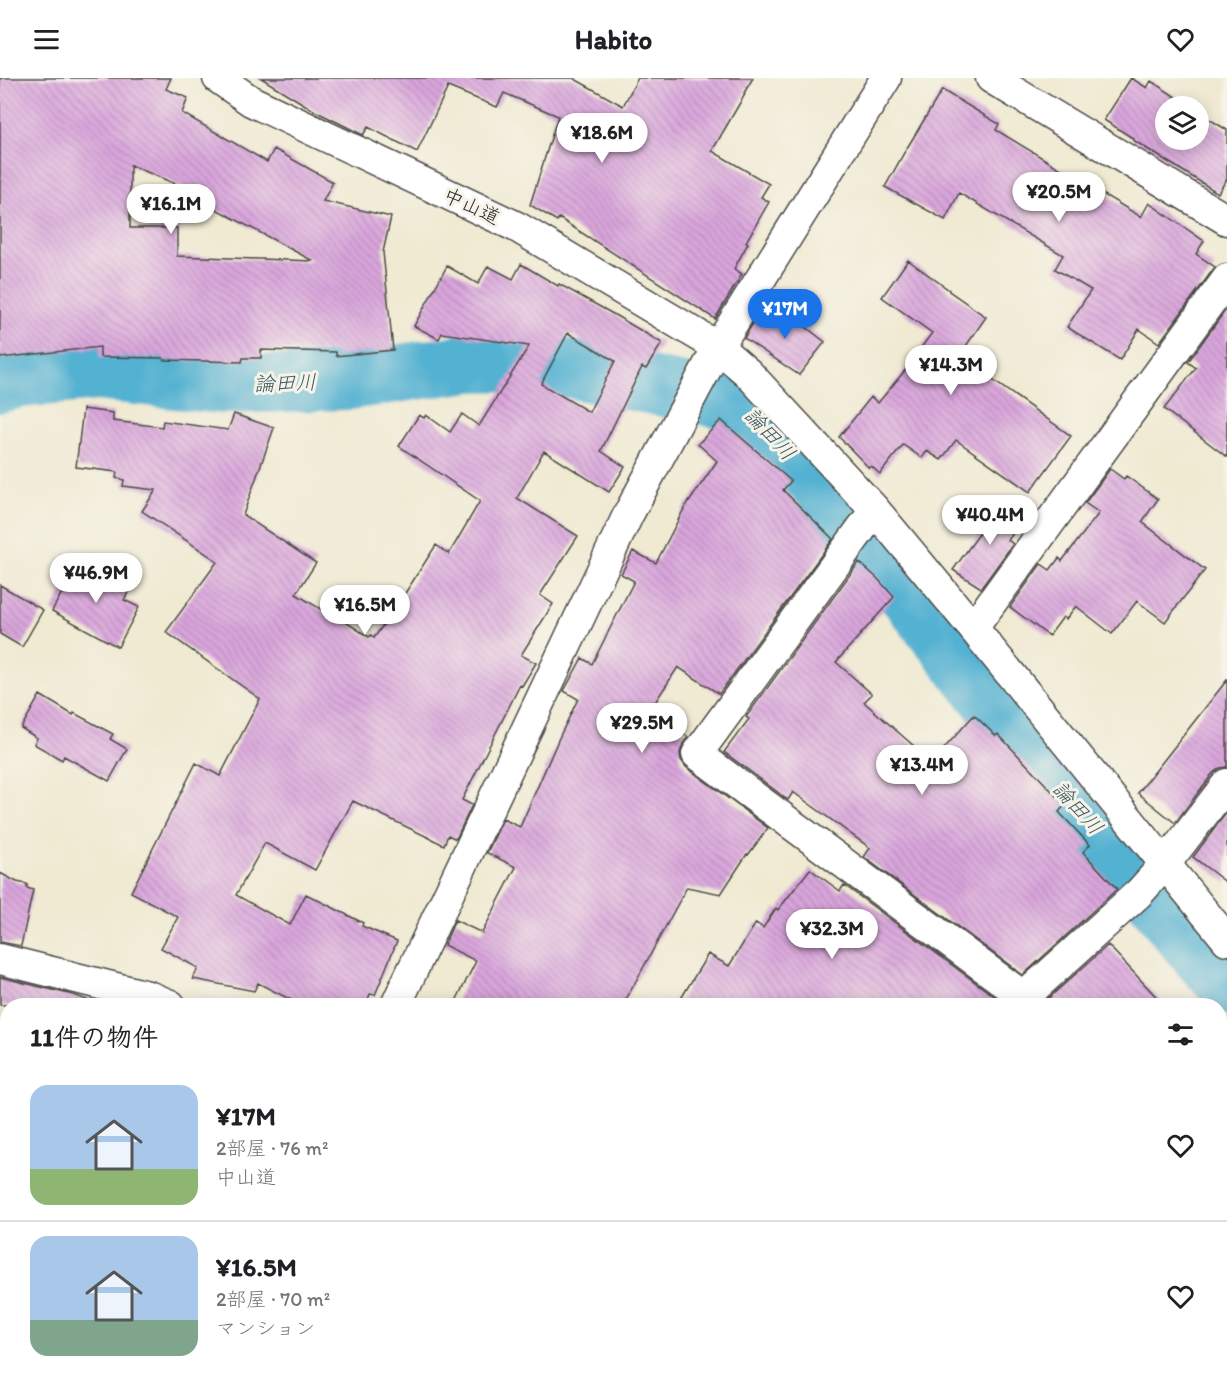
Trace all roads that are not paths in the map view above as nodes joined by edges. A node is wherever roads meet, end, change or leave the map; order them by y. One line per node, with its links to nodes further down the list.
1 (218, 78): 6 (street, 中山道)
2 (886, 78): 6 (street)
3 (991, 78): 4 (street)
4 (1227, 220)
5 (1227, 279): 8 (street)
6 (718, 347): 7 (street, 中山道); 14 (street)
7 (863, 526): 8 (street, 中山道); 10 (street)
8 (974, 628): 10 (street, 中山道)
9 (1227, 784): 10 (street)
10 (1153, 877): 11 (street, 中山道)
11 (1227, 940)
12 (0, 959): 13 (street)
13 (153, 998)
14 (399, 998)

